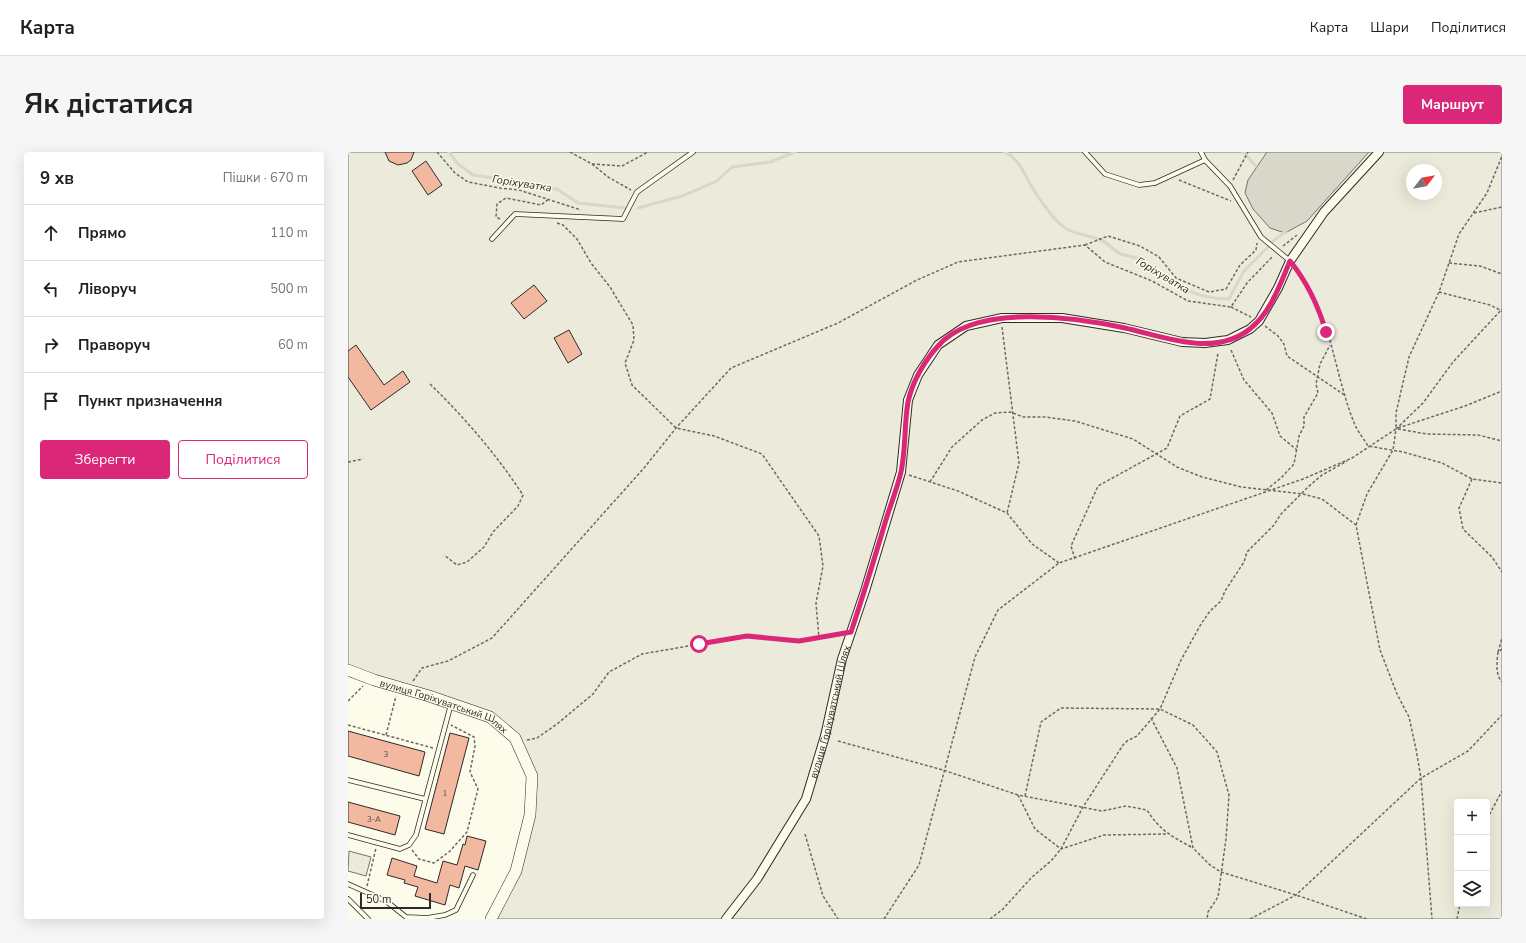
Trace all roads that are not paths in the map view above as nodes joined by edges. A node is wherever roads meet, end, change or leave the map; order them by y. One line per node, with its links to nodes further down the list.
1 (693, 152): 6 (lane)
2 (1085, 152): 5 (lane)
3 (1201, 152): 5 (lane)
4 (1379, 152): 7 (street, вулиця Горіхуватський Шлях)
5 (1205, 160): 7 (lane)
6 (492, 239)
7 (1290, 261): 20 (street, вулиця Горіхуватський Шлях)
8 (348, 670): 9 (street, вулиця Горіхуватський Шлях)
9 (451, 703): 11 (lane); 19 (street, вулиця Горіхуватський Шлях)
10 (348, 780): 11 (lane)
11 (425, 799): 12 (lane)
12 (348, 835)
13 (473, 875): 16 (lane)
14 (348, 884): 16 (lane)
15 (348, 899): 17 (lane)
16 (406, 917): 18 (lane)
17 (368, 919)
18 (399, 919)
19 (491, 919)
20 (726, 919)

